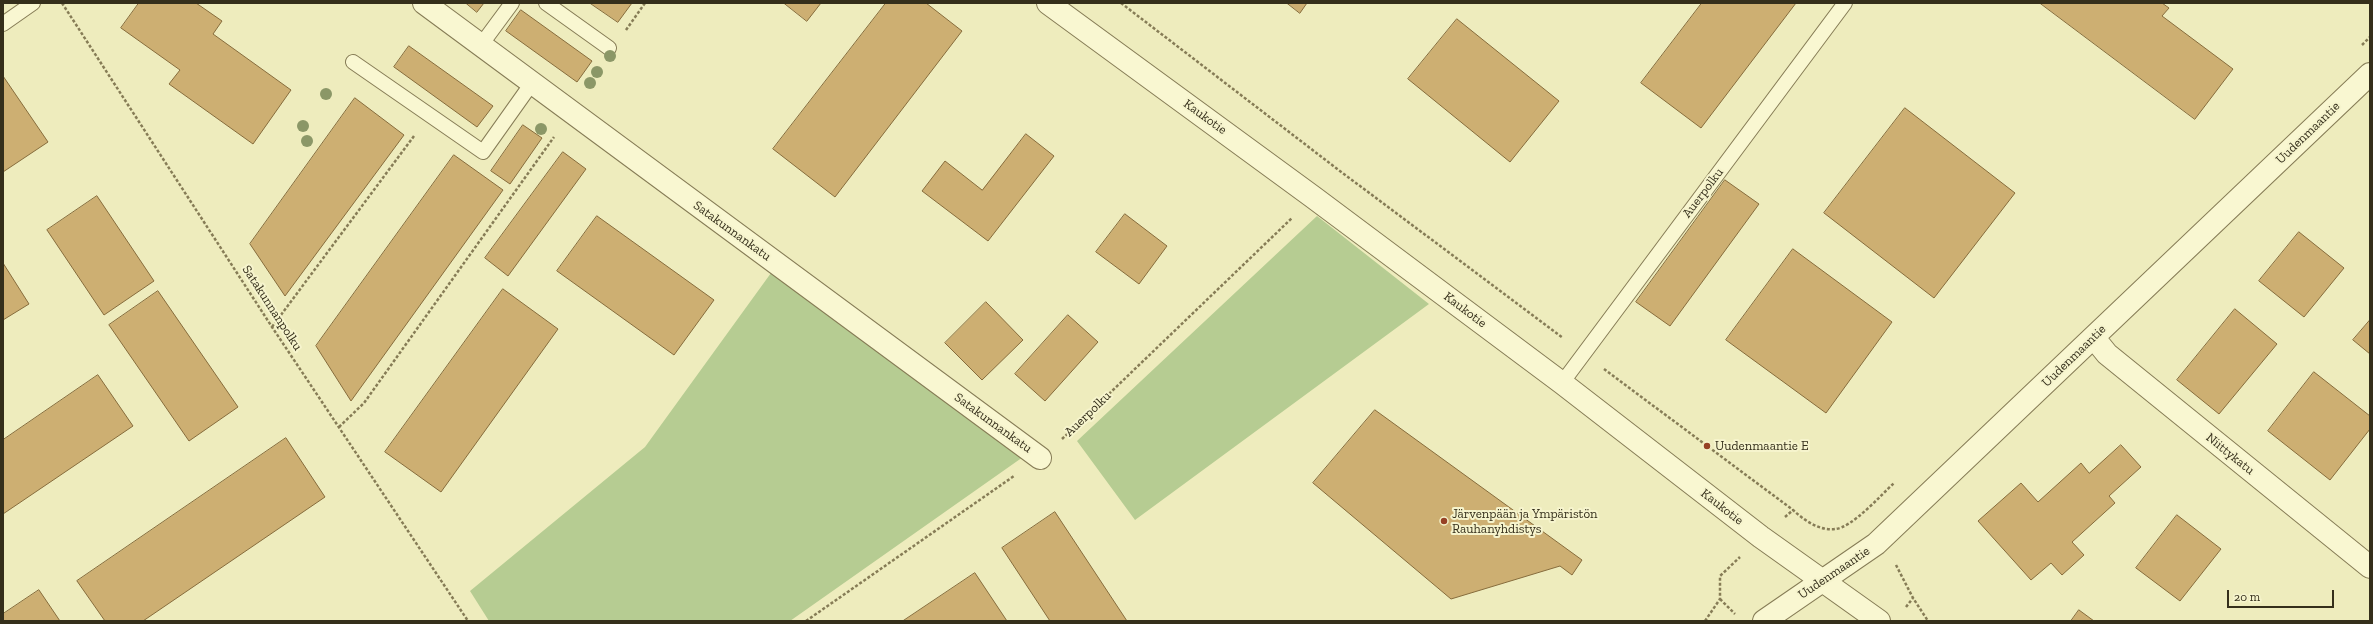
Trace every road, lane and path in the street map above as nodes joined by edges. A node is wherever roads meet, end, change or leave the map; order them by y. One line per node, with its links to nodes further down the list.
1 (33, 3): 10 (lane)
2 (62, 3): 20 (path, Satakunnanpolku)
3 (424, 3): 11 (street, Satakunnankatu)
4 (512, 3): 11 (lane)
5 (546, 3): 12 (lane)
6 (645, 3): 12 (path)
7 (1048, 3): 19 (street, Kaukotie)
8 (1121, 3): 18 (path)
9 (1845, 3): 22 (lane, Auerpolku)
10 (3, 24)
11 (481, 45): 15 (street, Satakunnankatu)
12 (609, 48)
13 (353, 62): 17 (lane)
14 (2370, 74): 21 (street, Uudenmaantie)
15 (532, 83): 16 (street, Satakunnankatu); 17 (lane)
16 (571, 112): 24 (path); 25 (street, Satakunnankatu)
17 (430, 115): 20 (path)
18 (1336, 168): 19 (path, Auerpolku); 22 (path)
19 (1313, 196): 23 (street, Kaukotie); 25 (path, Auerpolku)
20 (272, 327): 24 (path, Satakunnanpolku)
21 (2094, 338): 28 (street, Niittykatu); 29 (street, Uudenmaantie)
22 (1584, 354): 23 (lane, Auerpolku); 26 (path)
23 (1562, 383): 29 (street, Kaukotie)
24 (339, 427): 32 (path, Satakunnanpolku)
25 (1040, 458): 33 (path, Auerpolku)
26 (1793, 510)
27 (1894, 561): 36 (path)
28 (2370, 567)
29 (1823, 582): 34 (street, Uudenmaantie); 35 (street, Kaukotie)
30 (1720, 599): 31 (path)
31 (1737, 616)
32 (468, 621)
33 (806, 621)
34 (1764, 621)
35 (1879, 621)
36 (1928, 621)

